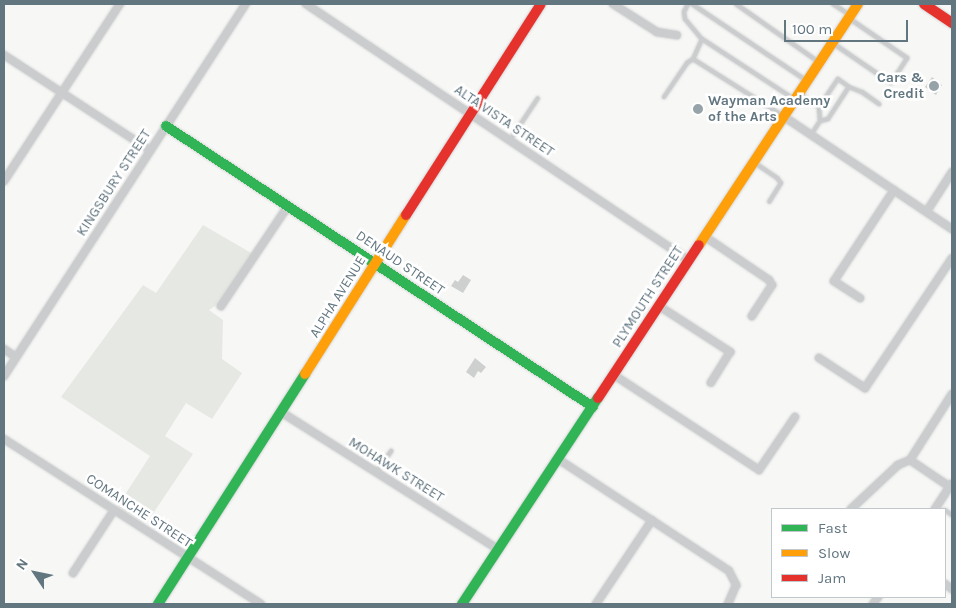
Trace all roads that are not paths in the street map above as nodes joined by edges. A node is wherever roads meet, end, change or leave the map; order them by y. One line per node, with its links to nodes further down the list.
1 (120, 4): 22 (street)
2 (246, 4): 31 (street, KINGSBURY STREET)
3 (306, 4): 28 (street, ALTA VISTA STREET)
4 (541, 4): 28 (street, ALPHA AVENUE)
5 (613, 4): 14 (street)
6 (688, 4): 15 (lane)
7 (692, 4): 20 (lane)
8 (736, 4): 19 (lane)
9 (833, 4): 12 (lane)
10 (858, 4): 12 (street, PLYMOUTH STREET)
11 (924, 4): 13 (street)
12 (849, 16): 16 (street, PLYMOUTH STREET); 16 (lane)
13 (952, 23)
14 (677, 36)
15 (702, 39): 18 (lane); 23 (lane)
16 (832, 42): 19 (street, PLYMOUTH STREET)
17 (4, 55): 22 (street)
18 (693, 58): 25 (lane); 29 (lane)
19 (819, 62): 20 (street, PLYMOUTH STREET)
20 (807, 80): 23 (street, PLYMOUTH STREET)
21 (849, 87): 26 (lane); 27 (lane); 30 (lane)
22 (62, 93): 34 (street); 37 (street)
23 (796, 96): 27 (lane); 29 (street, PLYMOUTH STREET)
24 (538, 98): 33 (lane)
25 (664, 98)
26 (879, 104)
27 (819, 107): 30 (lane)
28 (471, 114): 33 (street, ALTA VISTA STREET); 46 (street, ALPHA AVENUE)
29 (783, 116): 32 (street); 35 (street, PLYMOUTH STREET)
30 (820, 121): 32 (lane)
31 (166, 126): 34 (street, KINGSBURY STREET); 40 (street, DENAUD STREET)
32 (811, 134): 38 (street)
33 (510, 140): 45 (street, ALTA VISTA STREET)
34 (150, 150): 52 (street, KINGSBURY STREET)
35 (753, 162): 39 (lane); 43 (street, PLYMOUTH STREET)
36 (952, 172): 41 (street)
37 (4, 181)
38 (894, 190): 41 (street); 47 (street)
39 (769, 202)
40 (288, 206): 46 (street, DENAUD STREET); 48 (street)
41 (927, 211): 42 (street)
42 (952, 229)
43 (704, 236): 45 (street, PLYMOUTH STREET); 50 (street)
44 (952, 258): 53 (street)
45 (688, 260): 49 (street, PLYMOUTH STREET)
46 (375, 263): 58 (street, DENAUD STREET); 59 (street, ALPHA AVENUE)
47 (860, 298)
48 (221, 306)
49 (659, 306): 54 (street, PLYMOUTH STREET); 56 (street)
50 (752, 316)
51 (4, 349): 52 (street)
52 (16, 357): 55 (street, KINGSBURY STREET)
53 (819, 358)
54 (614, 375): 58 (street, PLYMOUTH STREET); 60 (street)
55 (4, 376)
56 (712, 382)
57 (952, 394): 64 (street)
58 (592, 407): 63 (street, PLYMOUTH STREET)
59 (281, 412): 65 (street, MOHAWK STREET); 72 (street, ALPHA AVENUE)
60 (795, 416)
61 (4, 439): 69 (street, COMANCHE STREET)
62 (390, 451): 65 (lane)
63 (558, 459): 70 (street); 71 (street, PLYMOUTH STREET)
64 (910, 460): 66 (street); 67 (street)
65 (376, 472): 71 (street, MOHAWK STREET)
66 (951, 485): 68 (street)
67 (852, 508)
68 (940, 508)
69 (114, 510): 72 (street, COMANCHE STREET); 73 (street)
70 (652, 520): 77 (street); 78 (street)
71 (498, 549): 76 (street, PLYMOUTH STREET)
72 (188, 557): 74 (street, ALPHA AVENUE); 75 (street, COMANCHE STREET)
73 (73, 573)
74 (158, 604)
75 (261, 604)
76 (462, 604)
77 (596, 604)
78 (728, 604)

